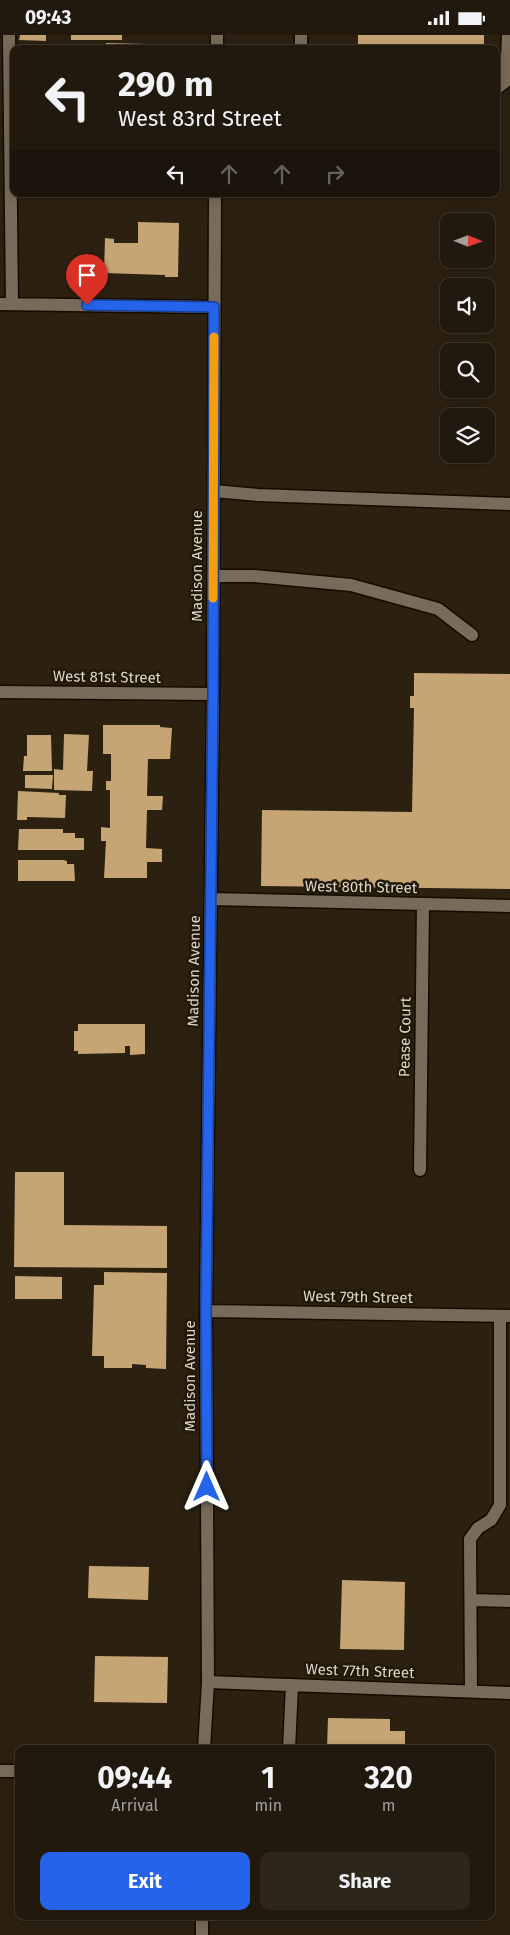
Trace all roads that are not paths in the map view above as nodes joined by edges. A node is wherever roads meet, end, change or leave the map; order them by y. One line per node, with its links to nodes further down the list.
1 (9, 35): 4 (street)
2 (508, 35): 3 (street)
3 (500, 86)
4 (4, 89): 6 (street)
5 (215, 197): 7 (street, Madison Avenue)
6 (6, 304): 7 (street)
7 (214, 307): 8 (street, Madison Avenue)
8 (214, 491): 9 (street); 10 (street, Madison Avenue)
9 (510, 504)
10 (214, 576): 11 (street); 13 (street, Madison Avenue)
11 (472, 635)
12 (0, 692): 13 (street, West 81st Street)
13 (213, 694): 14 (street, Madison Avenue)
14 (210, 899): 15 (street, West 80th Street); 18 (street, Madison Avenue)
15 (423, 905): 16 (street, West 80th Street); 17 (street, Pease Court)
16 (510, 906)
17 (420, 1169)
18 (206, 1311): 19 (street, West 79th Street); 23 (street, Madison Avenue)
19 (505, 1316): 20 (street)
20 (505, 1505): 21 (street)
21 (471, 1600): 22 (street); 25 (street)
22 (510, 1601)
23 (208, 1682): 24 (street, West 77th Street); 27 (street, Madison Avenue)
24 (292, 1685): 25 (street, West 77th Street); 28 (street)
25 (471, 1691): 26 (street, West 77th Street)
26 (510, 1693)
27 (204, 1745)
28 (289, 1745)
29 (0, 1771): 30 (street)
30 (15, 1771)
31 (202, 1920): 32 (street)
32 (202, 1935)

